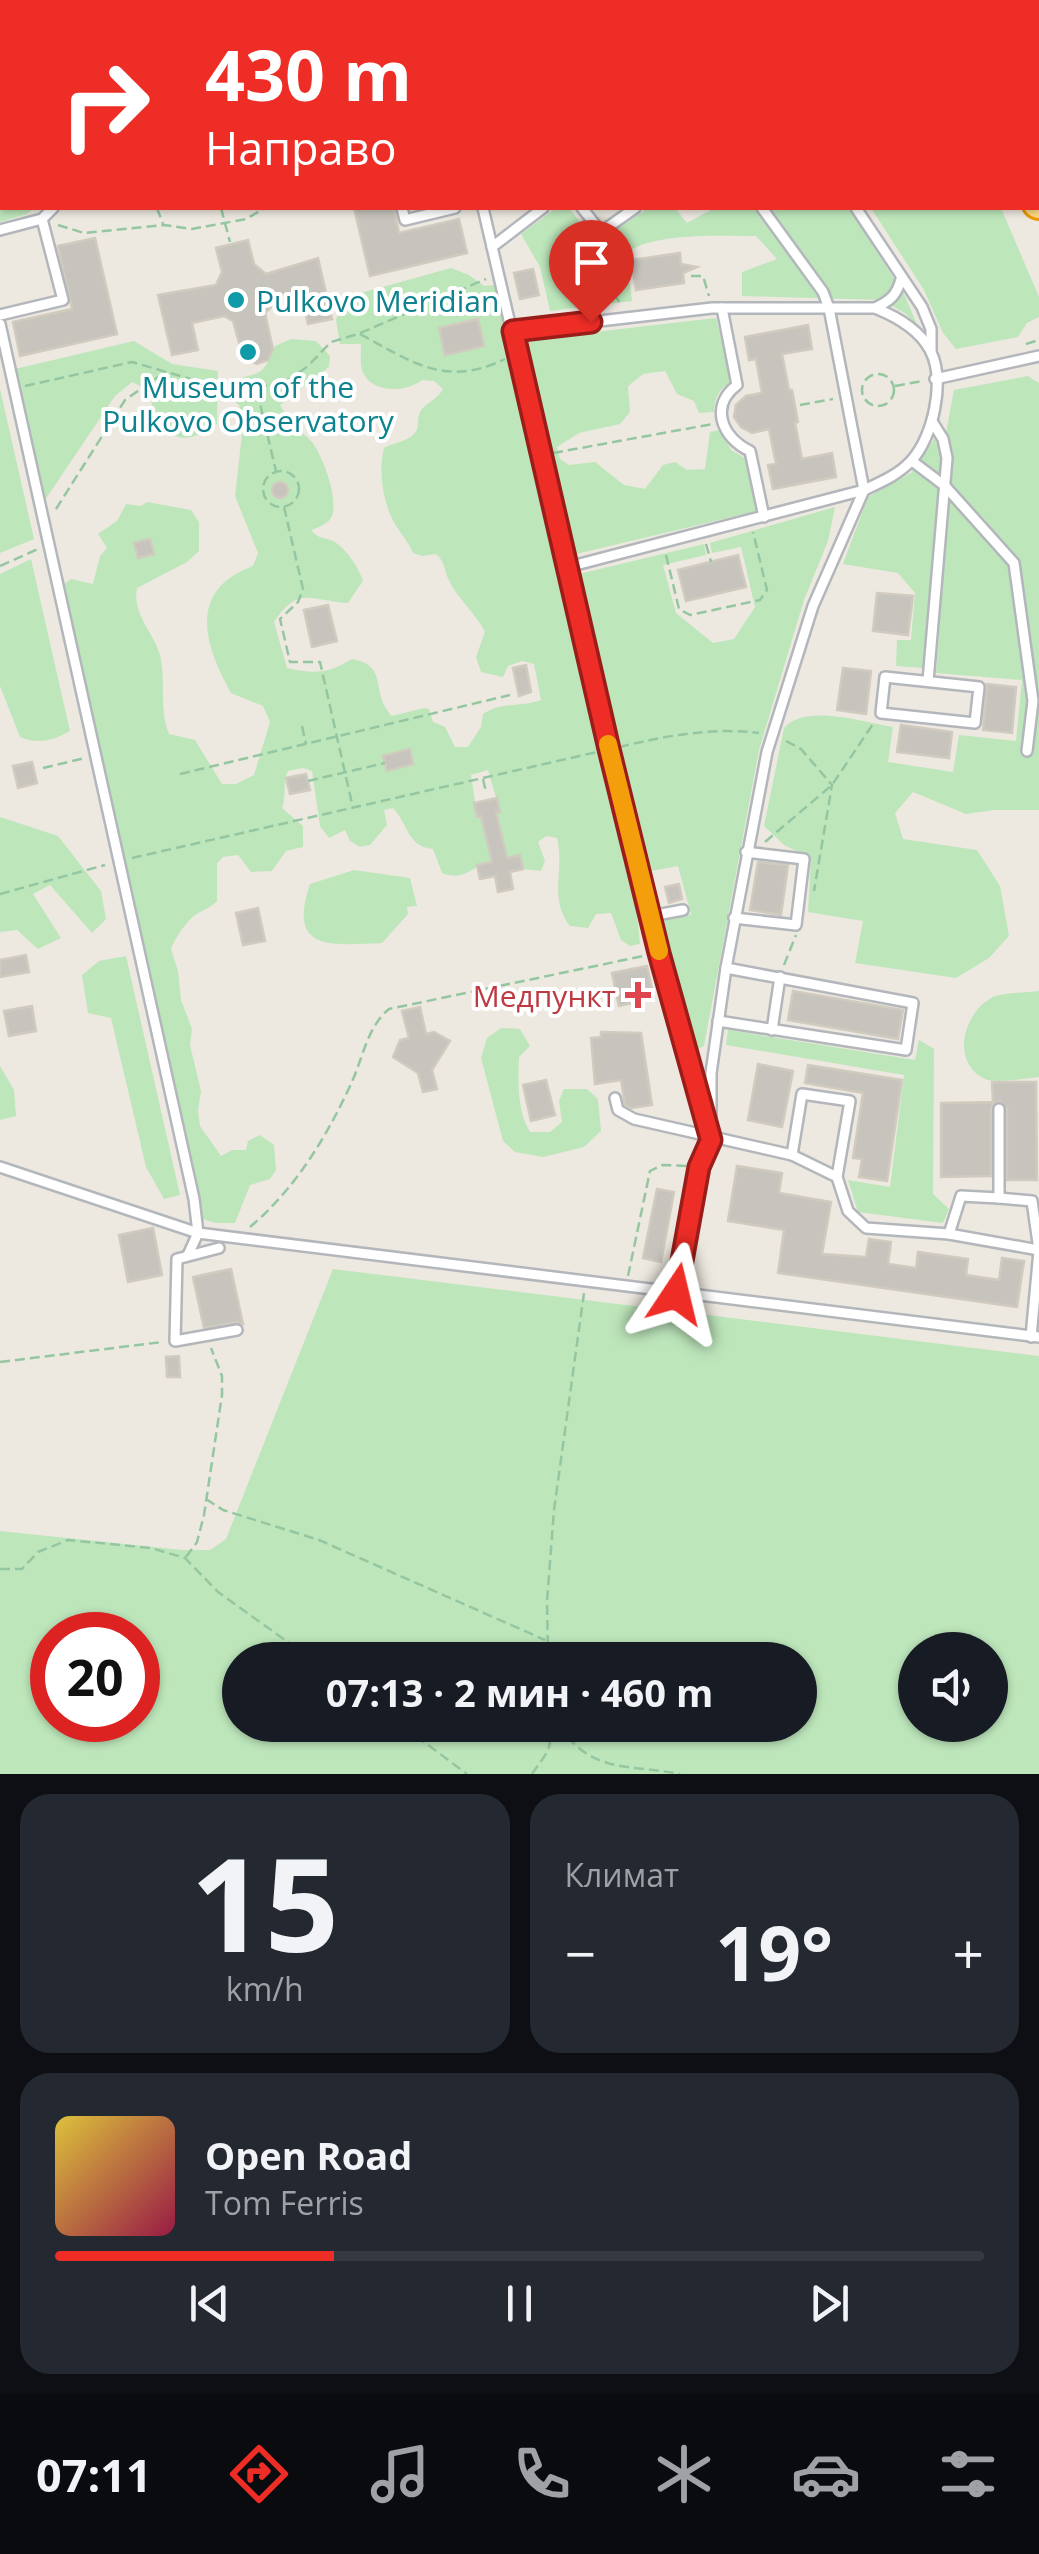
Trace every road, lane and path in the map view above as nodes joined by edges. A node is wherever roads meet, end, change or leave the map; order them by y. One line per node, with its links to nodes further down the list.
1 (51, 210): 13 (lane)
2 (158, 210): 15 (path)
3 (221, 210): 14 (path)
4 (259, 210): 14 (path)
5 (402, 210): 6 (lane)
6 (447, 210)
7 (483, 210): 18 (lane)
8 (540, 210): 18 (lane)
9 (584, 210): 10 (lane)
10 (632, 210)
11 (763, 210): 24 (lane)
12 (857, 210): 21 (lane)
13 (42, 219): 15 (path); 16 (lane); 26 (lane)
14 (225, 224): 15 (path); 17 (path)
15 (164, 225)
16 (0, 230)
17 (230, 242)
18 (492, 248): 19 (lane)
19 (500, 273): 29 (lane); 30 (path)
20 (691, 276): 23 (path)
21 (901, 278): 25 (lane); 33 (lane)
22 (606, 281): 27 (path)
23 (717, 308): 24 (lane); 27 (lane); 43 (lane)
24 (829, 308): 25 (lane); 41 (lane)
25 (874, 308): 33 (lane)
26 (0, 315)
27 (630, 318): 29 (lane)
28 (0, 324): 39 (lane)
29 (513, 331): 34 (lane)
30 (358, 334): 34 (path); 40 (path)
31 (1039, 340): 32 (path)
32 (1026, 344)
33 (931, 351): 37 (lane)
34 (519, 352): 45 (lane)
35 (1039, 356): 37 (lane)
36 (167, 371): 39 (path); 40 (path); 53 (path)
37 (935, 379): 38 (path); 44 (lane)
38 (894, 386): 38 (path)
39 (14, 389): 53 (lane)
40 (257, 390): 47 (path)
41 (846, 396): 42 (path); 49 (lane)
42 (800, 405)
43 (721, 422): 45 (path); 51 (lane)
44 (933, 423): 46 (lane); 48 (lane)
45 (542, 455): 59 (lane)
46 (912, 461): 48 (lane); 49 (lane)
47 (276, 472): 50 (path); 50 (path)
48 (946, 486): 60 (lane); 67 (lane)
49 (864, 490): 51 (lane); 77 (lane)
50 (284, 507): 64 (path)
51 (764, 517): 52 (lane)
52 (750, 521): 54 (lane); 56 (path)
53 (45, 528): 55 (lane)
54 (704, 533): 56 (lane); 57 (path)
55 (48, 544): 58 (path); 68 (lane)
56 (663, 544): 59 (lane)
57 (711, 562)
58 (0, 566)
59 (568, 566): 66 (lane)
60 (928, 681): 62 (lane); 62 (lane)
61 (510, 695): 64 (path)
62 (881, 712): 77 (path)
63 (302, 726): 65 (path)
64 (337, 736): 65 (path); 71 (path)
65 (306, 744): 72 (path)
66 (609, 749): 73 (path); 81 (lane)
67 (1027, 751)
68 (96, 756): 70 (path); 78 (lane)
69 (385, 762): 71 (path)
70 (42, 768)
71 (345, 772): 74 (path); 76 (path)
72 (180, 774)
73 (483, 777): 75 (path); 76 (path)
74 (308, 781)
75 (486, 792)
76 (354, 808): 78 (path)
77 (749, 853): 82 (lane); 82 (lane)
78 (119, 861): 79 (path); 98 (lane)
79 (0, 894)
80 (683, 910): 81 (lane)
81 (651, 916): 83 (lane)
82 (734, 918): 84 (lane)
83 (659, 953): 88 (lane); 100 (path)
84 (726, 968): 85 (lane); 86 (lane)
85 (780, 976): 87 (lane); 87 (lane)
86 (718, 1022): 87 (lane); 89 (lane)
87 (772, 1030)
88 (692, 1072): 89 (lane); 92 (lane)
89 (712, 1073): 92 (lane)
90 (616, 1098): 92 (lane)
91 (999, 1110): 97 (lane)
92 (711, 1140): 93 (lane); 95 (lane)
93 (792, 1156): 96 (lane); 96 (lane)
94 (0, 1167): 98 (lane)
95 (699, 1167): 105 (path); 106 (lane)
96 (837, 1177): 99 (lane)
97 (1000, 1198): 99 (lane); 102 (lane)
98 (198, 1233): 100 (lane); 103 (lane)
99 (949, 1234): 102 (lane)
100 (238, 1238): 104 (lane)
101 (218, 1248): 103 (lane)
102 (1039, 1250): 108 (lane)
103 (188, 1255): 110 (lane)
104 (586, 1282): 105 (lane); 115 (path)
105 (626, 1287): 106 (lane)
106 (676, 1294): 108 (lane)
107 (237, 1330): 109 (lane)
108 (1035, 1337)
109 (204, 1338): 110 (lane); 112 (path)
110 (176, 1341): 111 (path)
111 (0, 1362)
112 (206, 1498): 113 (path); 115 (path)
113 (185, 1558): 114 (path); 116 (path)
114 (0, 1569)
115 (546, 1640)
116 (288, 1642)
117 (424, 1742): 120 (path)
118 (551, 1742): 121 (path)
119 (571, 1742): 122 (path)
120 (467, 1774)
121 (532, 1774)
122 (680, 1774)

